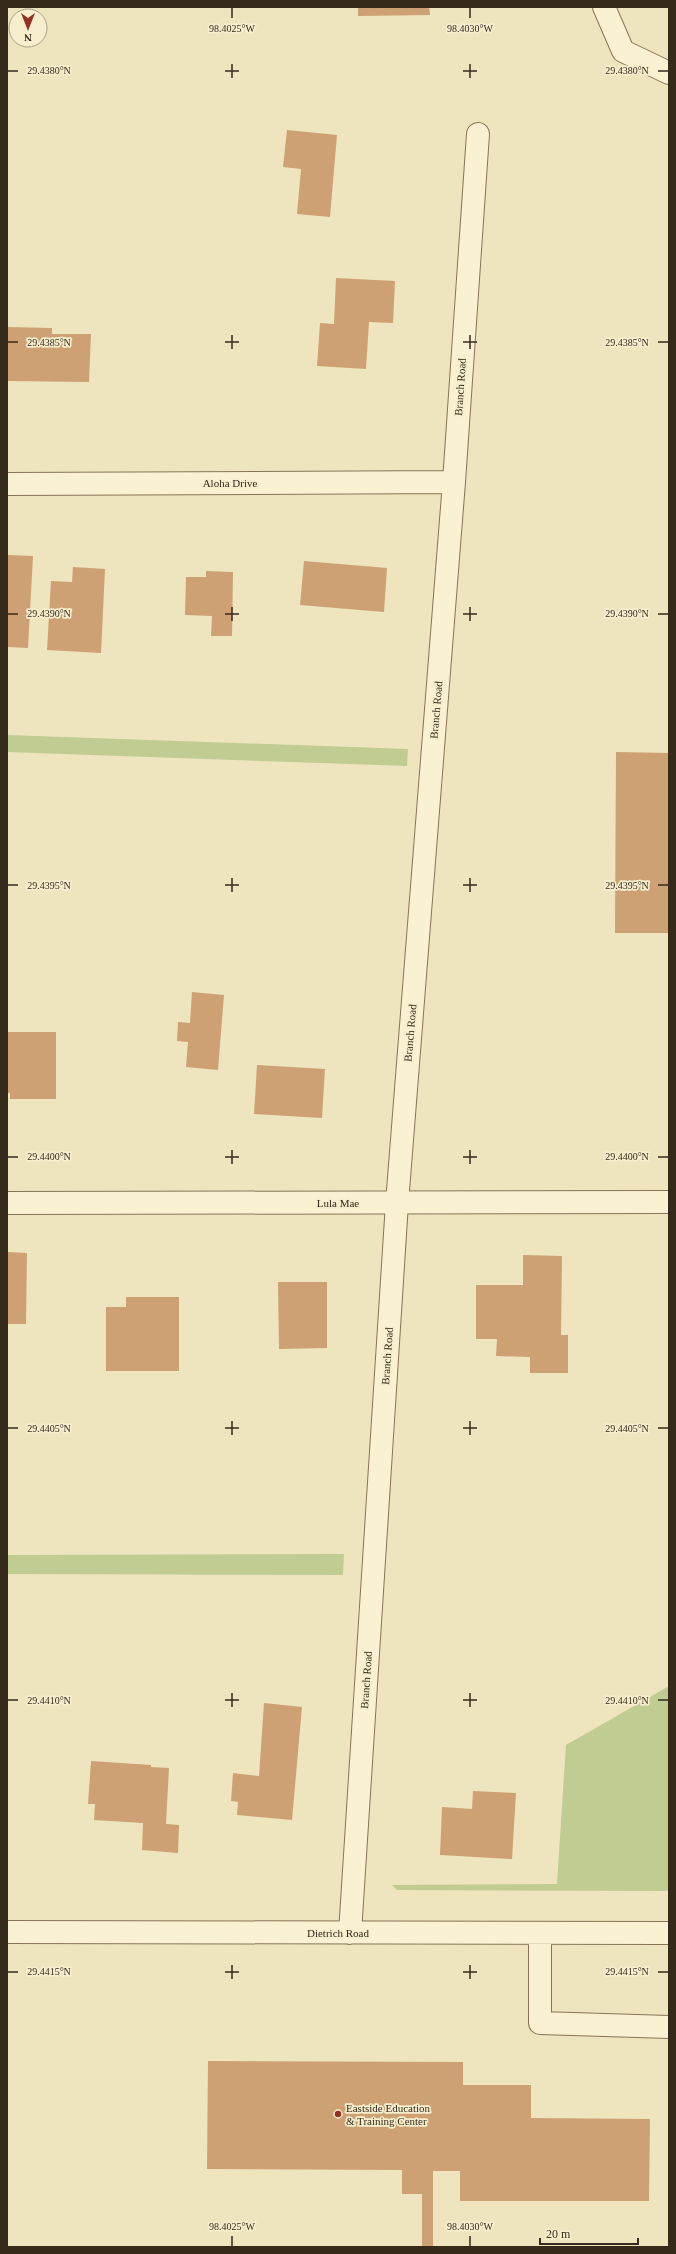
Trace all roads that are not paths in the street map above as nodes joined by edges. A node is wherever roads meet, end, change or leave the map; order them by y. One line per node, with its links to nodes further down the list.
1 (604, 7): 2 (street)
2 (669, 73)
3 (478, 134): 4 (street, Branch Road)
4 (454, 482): 5 (street, Aloha Drive); 8 (street, Branch Road)
5 (7, 484)
6 (669, 1202): 8 (street, Lula Mae)
7 (7, 1203): 8 (street, Lula Mae)
8 (397, 1203): 10 (street, Branch Road)
9 (7, 1932): 10 (street, Dietrich Road)
10 (350, 1933): 11 (street, Dietrich Road)
11 (540, 1933): 12 (street, Dietrich Road); 13 (street)
12 (669, 1933)
13 (669, 2027)

